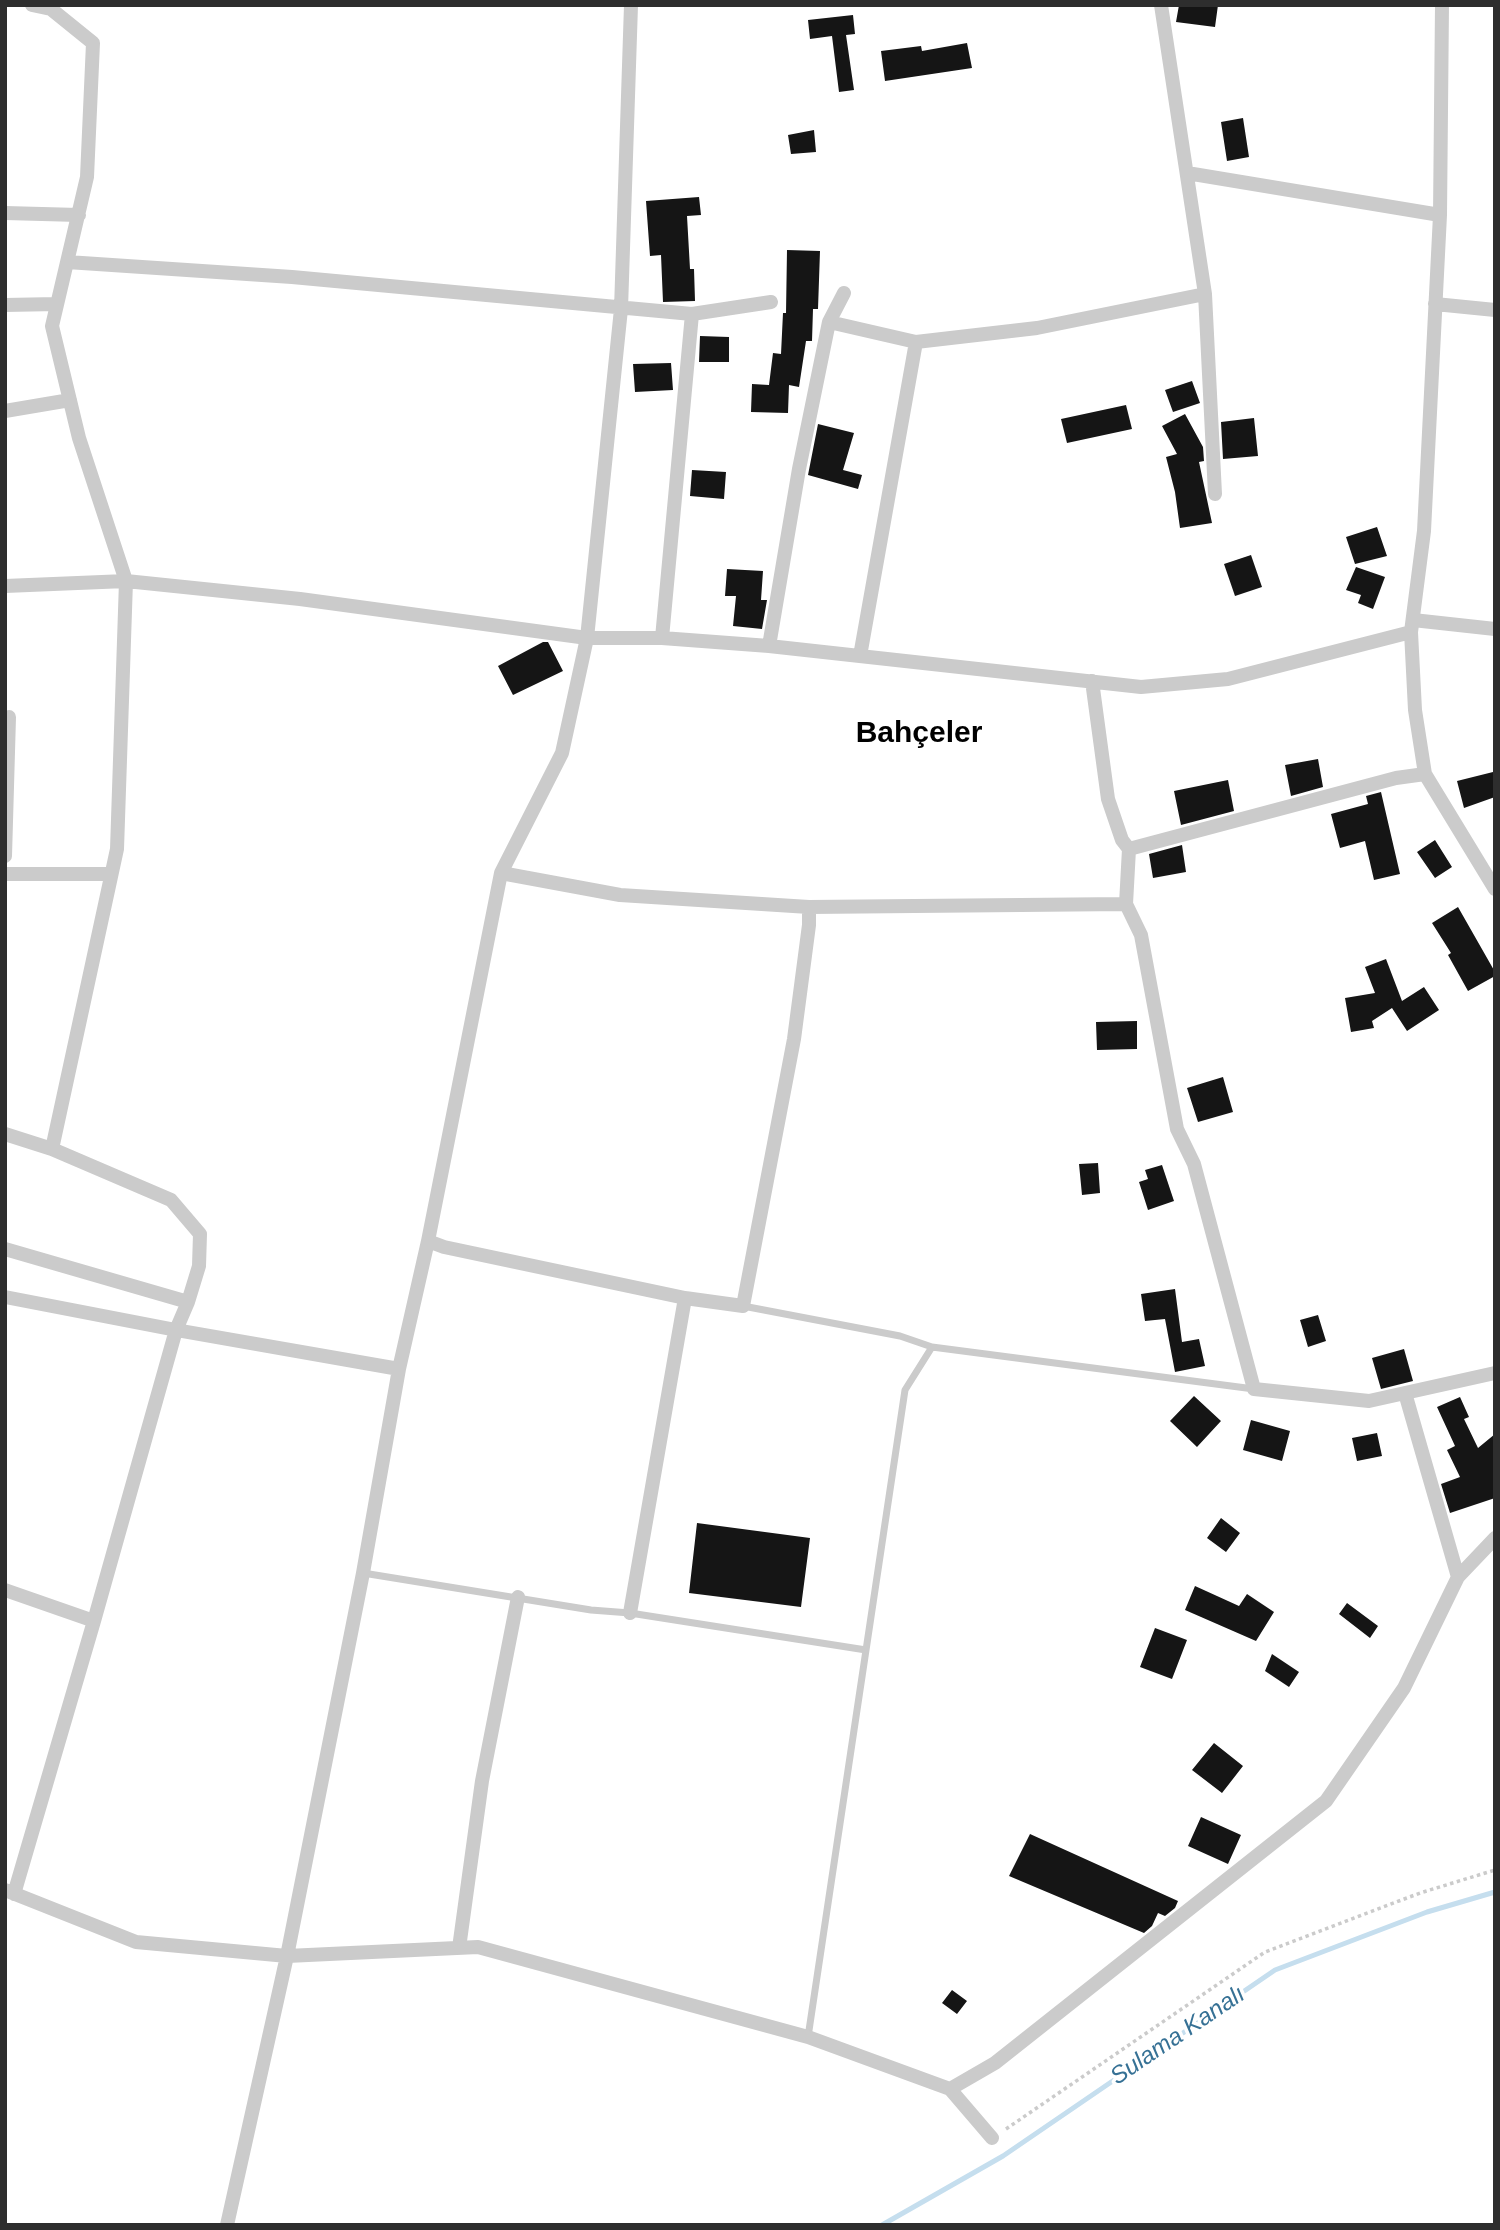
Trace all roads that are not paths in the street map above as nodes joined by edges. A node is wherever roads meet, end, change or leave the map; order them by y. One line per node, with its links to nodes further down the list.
1 (32, 5): 7 (street)
2 (631, 5): 16 (street)
3 (1160, 5): 5 (street)
4 (1442, 5): 8 (street)
5 (1187, 173): 8 (street); 11 (street)
6 (5, 213): 7 (street)
7 (79, 215): 9 (street)
8 (1440, 215): 14 (street)
9 (67, 262): 13 (street); 16 (street)
10 (845, 293): 19 (street)
11 (1205, 293): 20 (street); 23 (street)
12 (771, 302): 18 (street)
13 (57, 304): 15 (street); 21 (street)
14 (1435, 304): 17 (street); 26 (street)
15 (5, 305)
16 (621, 309): 18 (street); 28 (street)
17 (1495, 310)
18 (692, 314): 29 (street)
19 (829, 322): 20 (street); 30 (street)
20 (916, 342): 31 (street)
21 (70, 400): 22 (street); 24 (street)
22 (5, 411)
23 (1215, 494)
24 (126, 581): 25 (street); 28 (street); 39 (street)
25 (5, 586)
26 (1412, 626): 27 (street); 32 (street); 34 (street)
27 (1495, 628)
28 (587, 638): 29 (street); 37 (street)
29 (662, 638): 30 (street)
30 (769, 646): 31 (street)
31 (860, 656): 32 (street)
32 (1092, 681): 35 (street)
33 (9, 716): 36 (street)
34 (1425, 774): 35 (street); 40 (street)
35 (1129, 849): 41 (street)
36 (5, 856)
37 (502, 873): 42 (street); 45 (street)
38 (5, 874): 39 (street)
39 (111, 874): 44 (street)
40 (1495, 889)
41 (1126, 904): 42 (street); 55 (street)
42 (809, 908): 50 (street)
43 (5, 1135): 44 (street)
44 (52, 1149): 49 (street)
45 (428, 1241): 48 (street); 53 (street)
46 (5, 1249): 49 (street)
47 (5, 1297): 51 (street)
48 (685, 1298): 50 (street); 62 (street)
49 (188, 1302): 51 (street)
50 (743, 1306): 52 (lane)
51 (176, 1330): 53 (street); 63 (street)
52 (932, 1347): 55 (lane); 64 (lane)
53 (399, 1369): 58 (street)
54 (1495, 1373): 56 (street)
55 (1254, 1389): 56 (street)
56 (1405, 1393): 59 (street)
57 (1495, 1538): 59 (street)
58 (362, 1573): 61 (lane); 67 (street)
59 (1458, 1577): 69 (street)
60 (5, 1590): 63 (street)
61 (518, 1597): 62 (lane); 66 (street)
62 (630, 1613): 64 (lane)
63 (94, 1621): 65 (street)
64 (866, 1650): 68 (lane)
65 (10, 1892): 67 (street)
66 (459, 1948): 67 (street); 68 (street)
67 (287, 1956): 71 (street)
68 (808, 2037): 69 (street)
69 (950, 2089): 70 (street)
70 (992, 2138)
71 (227, 2225)

